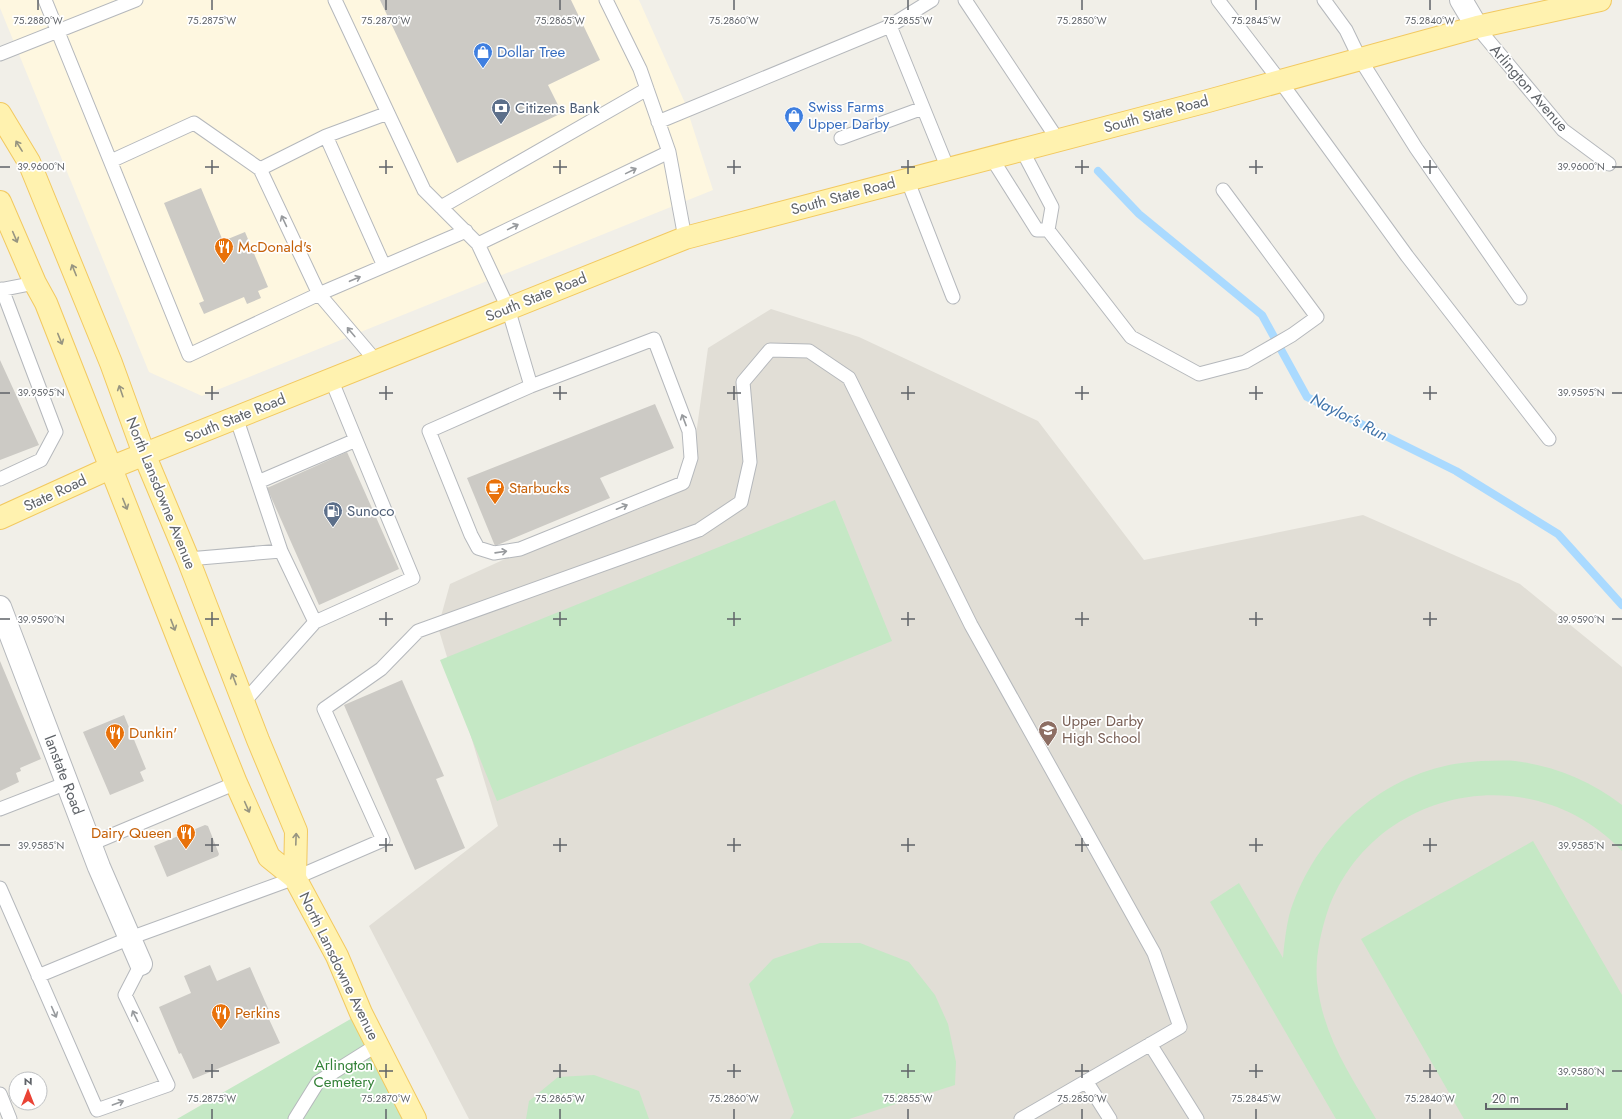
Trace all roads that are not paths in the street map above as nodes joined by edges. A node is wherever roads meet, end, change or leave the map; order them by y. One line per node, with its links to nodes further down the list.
1 (44, 0): 13 (lane)
2 (136, 0): 13 (lane)
3 (335, 0): 19 (lane)
4 (606, 0): 17 (lane)
5 (932, 0): 11 (lane)
6 (965, 0): 24 (lane)
7 (1218, 0): 16 (lane)
8 (1324, 0): 15 (lane)
9 (1461, 0): 12 (street, Arlington Avenue)
10 (1600, 0): 12 (main road, South State Road)
11 (890, 26): 18 (lane); 21 (lane)
12 (1476, 28): 15 (main road, South State Road); 29 (lane, Arlington Avenue)
13 (58, 32): 14 (lane); 28 (lane)
14 (0, 54)
15 (1360, 59): 16 (main road, South State Road); 45 (lane)
16 (1280, 81): 24 (main road, South State Road); 51 (lane)
17 (647, 88): 21 (lane); 35 (lane)
18 (923, 108): 23 (lane); 31 (lane)
19 (388, 112): 22 (lane); 35 (lane)
20 (0, 114): 53 (main road, North Lansdowne Avenue, one-way to 20)
21 (658, 122): 26 (lane)
22 (326, 136): 30 (lane); 40 (lane)
23 (841, 138)
24 (1058, 140): 25 (main road, South State Road)
25 (1022, 150): 27 (main road, South State Road); 36 (lane)
26 (669, 152): 38 (lane); 39 (lane, one-way to 26)
27 (991, 157): 31 (main road, South State Road); 36 (lane)
28 (111, 161): 30 (lane); 43 (lane)
29 (1609, 164)
30 (260, 169): 43 (lane, one-way to 30)
31 (948, 169): 32 (main road, South State Road)
32 (907, 180): 38 (main road, South State Road); 44 (lane)
33 (1223, 190): 36 (lane)
34 (0, 202): 41 (main road, North Lansdowne Avenue, one-way to 41)
35 (441, 207): 37 (lane)
36 (1048, 230)
37 (466, 232): 39 (lane); 40 (lane)
38 (685, 238): 46 (main road, South State Road)
39 (478, 244): 46 (lane)
40 (384, 266): 43 (lane, one-way to 40)
41 (35, 283): 42 (lane); 54 (main road, North Lansdowne Avenue, one-way to 54)
42 (1, 290): 55 (lane)
43 (319, 294): 47 (lane, one-way to 43)
44 (953, 297)
45 (1520, 298)
46 (508, 308): 47 (main road, South State Road); 49 (lane)
47 (376, 361): 48 (main road, South State Road)
48 (331, 379): 50 (main road, South State Road); 52 (lane)
49 (531, 386): 49 (lane, one-way to 49)
50 (236, 417): 53 (main road, South State Road); 56 (lane)
51 (1549, 439)
52 (356, 440): 56 (lane); 61 (lane)
53 (144, 454): 54 (main road, South State Road); 59 (main road, North Lansdowne Avenue)
54 (110, 468): 57 (main road, State Road); 64 (main road, North Lansdowne Avenue, one-way to 64)
55 (0, 479)
56 (258, 482): 58 (lane)
57 (0, 518)
58 (282, 551): 59 (lane); 61 (lane)
59 (188, 559): 62 (main road, North Lansdowne Avenue, one-way to 59)
60 (0, 606): 63 (street, lanstate Road)
61 (315, 622): 62 (lane)
62 (244, 702): 67 (main road, North Lansdowne Avenue, one-way to 62)
63 (67, 783): 65 (lane); 66 (street, lanstate Road)
64 (236, 783): 66 (lane); 67 (main road, North Lansdowne Avenue, one-way to 67)
65 (0, 809)
66 (91, 844): 69 (street, lanstate Road)
67 (295, 878): 69 (lane); 72 (lane); 73 (main road, North Lansdowne Avenue)
68 (0, 888): 71 (lane)
69 (130, 938): 70 (street, lanstate Road); 71 (lane)
70 (141, 964): 71 (lane, one-way to 70)
71 (38, 976)
72 (1150, 1044): 74 (lane); 81 (lane)
73 (377, 1045): 77 (lane); 78 (main road, North Lansdowne Avenue)
74 (1086, 1081): 79 (lane); 80 (lane)
75 (0, 1094): 76 (lane)
76 (10, 1119)
77 (295, 1119)
78 (415, 1119)
79 (1022, 1119)
80 (1110, 1119)
81 (1197, 1119)

